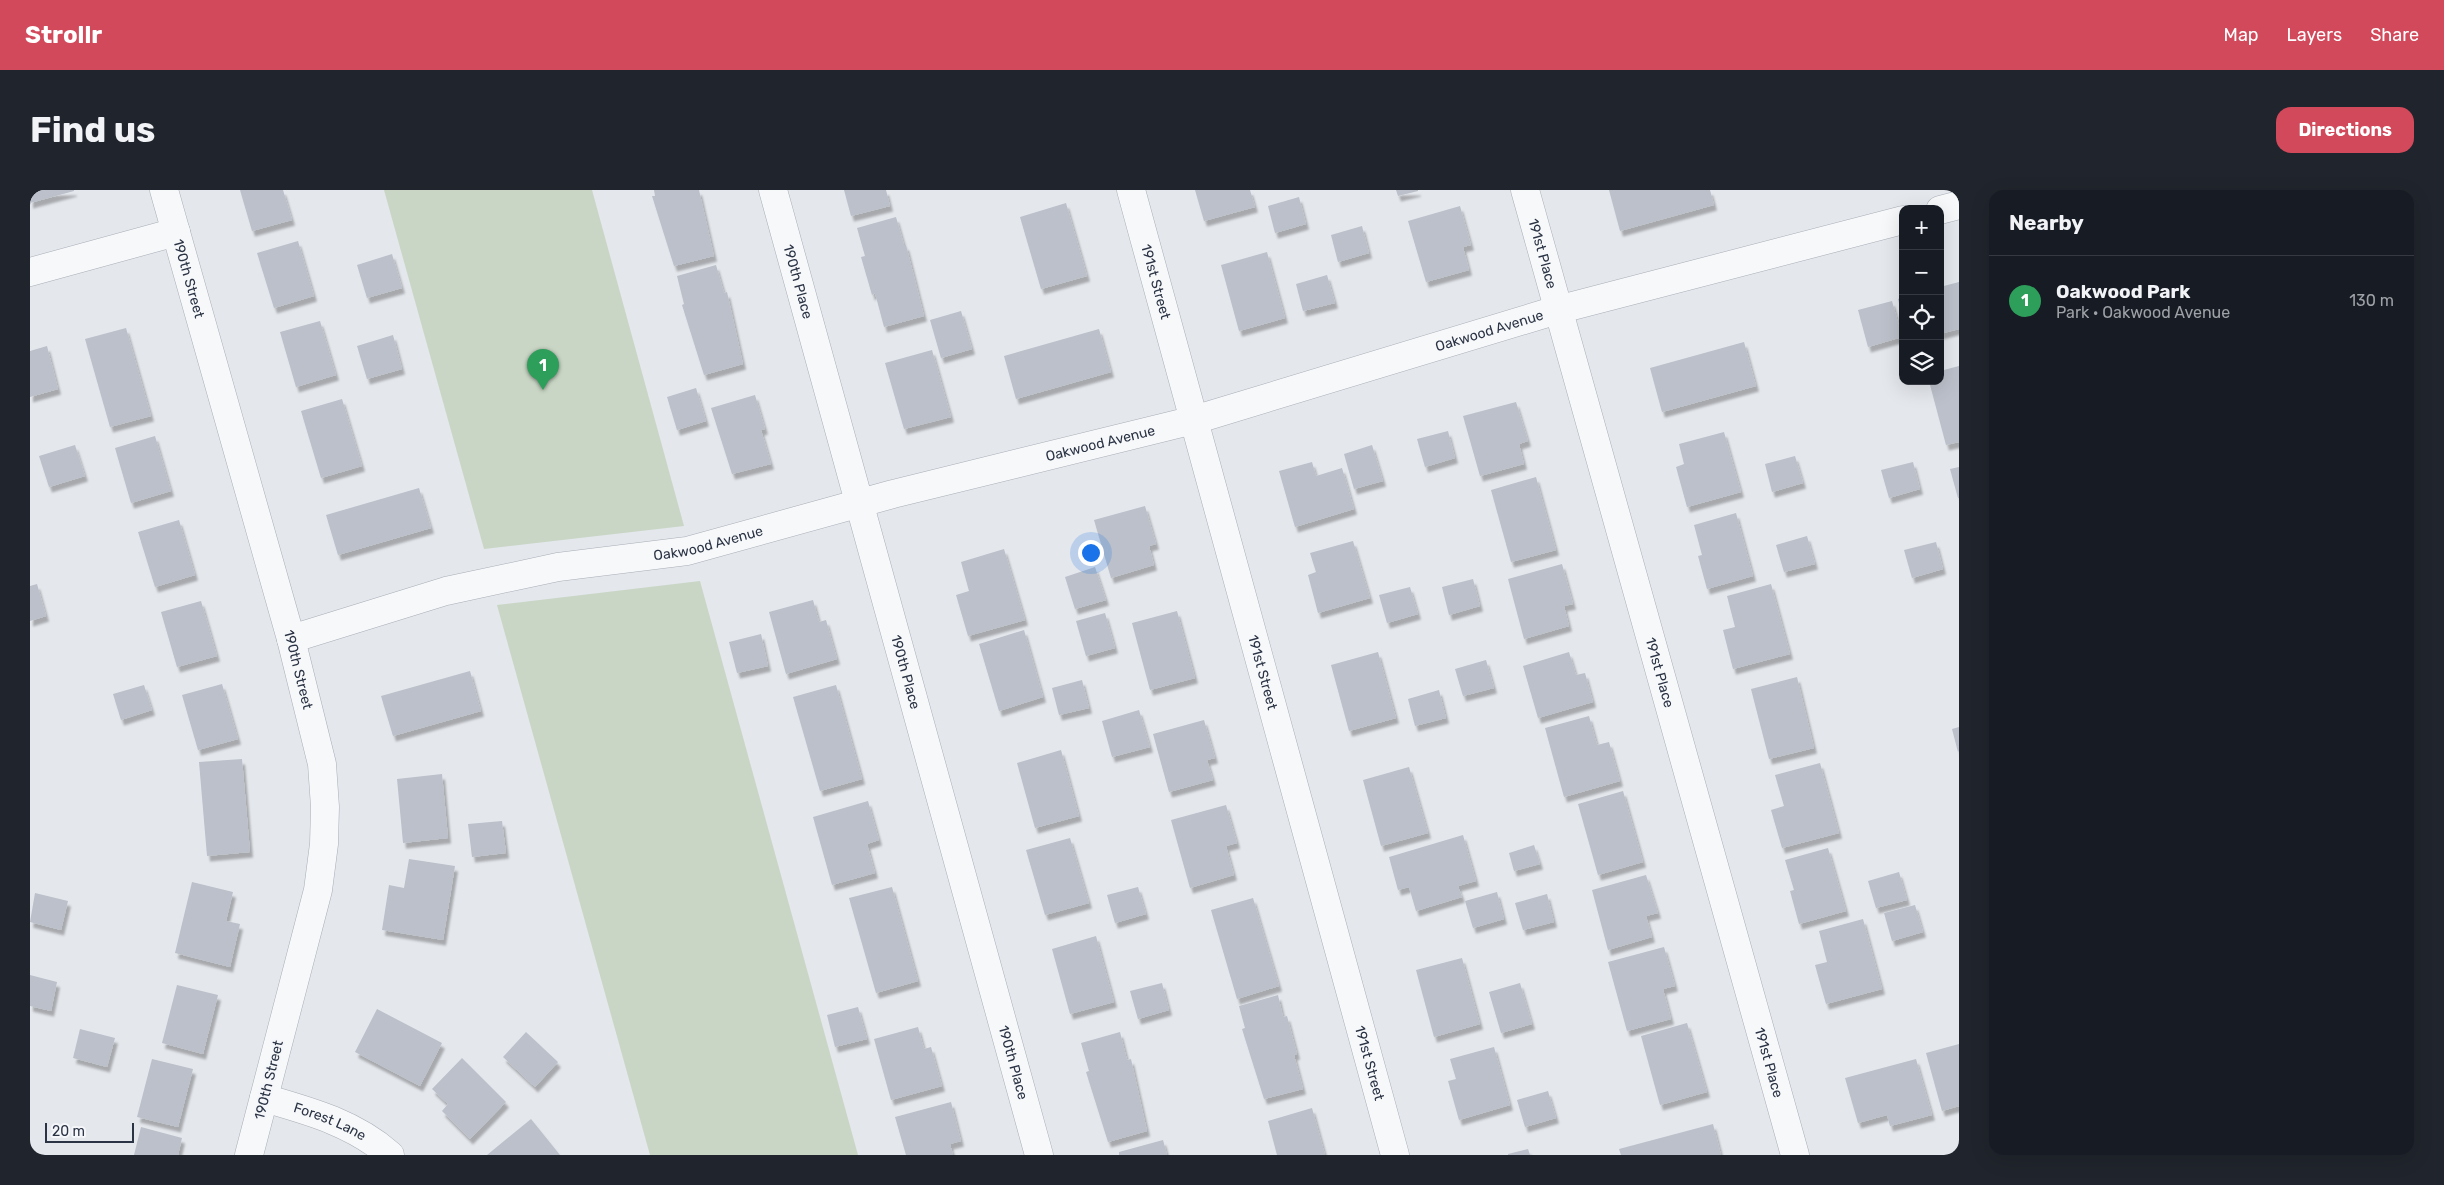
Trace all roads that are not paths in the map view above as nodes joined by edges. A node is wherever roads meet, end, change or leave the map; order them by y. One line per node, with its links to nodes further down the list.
1 (164, 190): 8 (street, 190th Street)
2 (773, 190): 12 (street, 190th Place)
3 (1131, 190): 11 (street, 191st Street)
4 (1525, 190): 10 (street, 191st Place)
5 (1959, 205): 6 (street)
6 (1944, 209)
7 (1899, 221): 10 (street, Oakwood Avenue)
8 (176, 232): 9 (street); 13 (street, 190th Street)
9 (30, 272)
10 (1557, 310): 11 (street, Oakwood Avenue); 19 (street, 191st Place)
11 (1194, 420): 12 (street, Oakwood Avenue); 18 (street, 191st Street)
12 (861, 503): 13 (street, Oakwood Avenue); 17 (street, 190th Place)
13 (291, 639): 14 (street, 190th Street)
14 (264, 1098): 15 (street, 190th Street); 16 (street, Forest Lane)
15 (249, 1155)
16 (390, 1155)
17 (1040, 1155)
18 (1395, 1155)
19 (1795, 1155)

